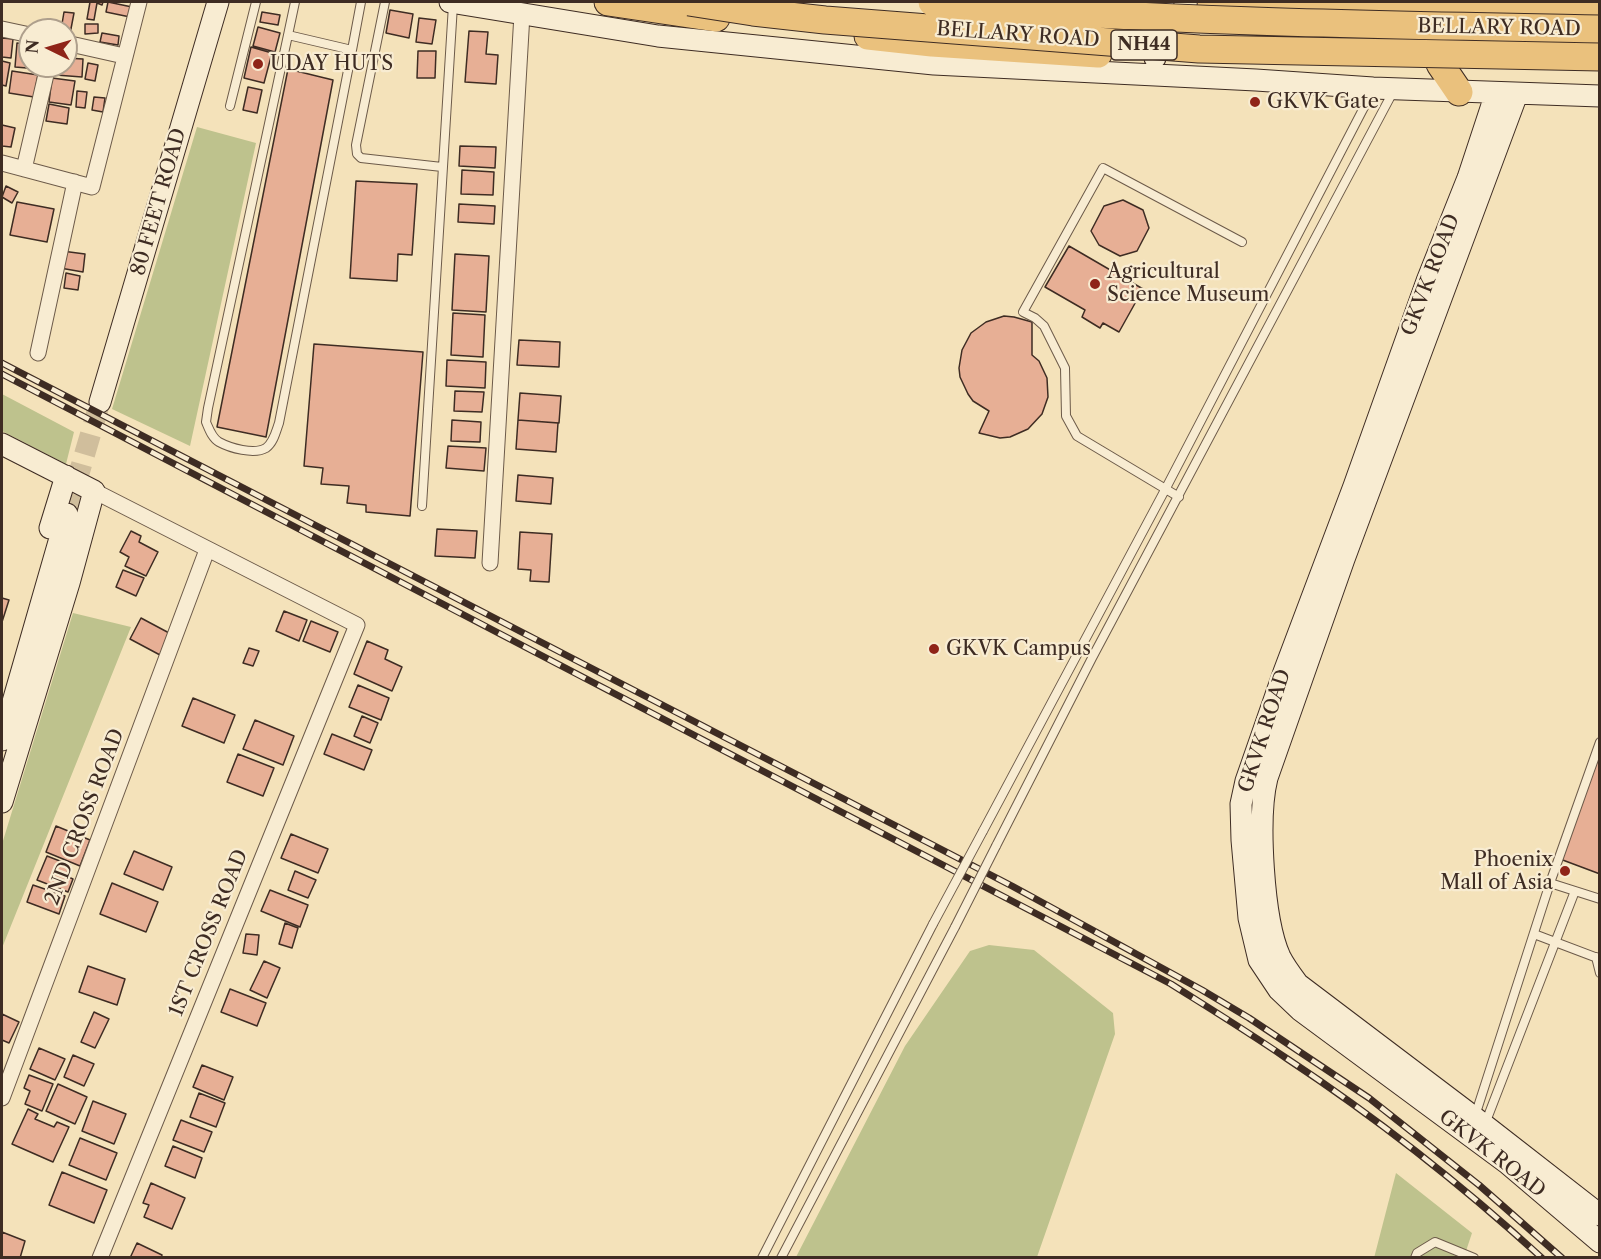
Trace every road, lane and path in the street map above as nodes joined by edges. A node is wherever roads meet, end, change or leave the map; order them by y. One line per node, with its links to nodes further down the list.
1 (139, 2): 22 (street)
2 (218, 2): 42 (main road, 80 FEET ROAD)
3 (256, 2): 35 (lane)
4 (295, 2): 19 (lane)
5 (361, 2): 21 (lane)
6 (385, 2): 37 (lane)
7 (452, 2): 14 (main road); 37 (lane)
8 (608, 2): 25 (highway, BELLARY ROAD)
9 (690, 2): 23 (highway, BELLARY ROAD / NH44, bridge)
10 (932, 2): 17 (highway, BELLARY ROAD / NH44, bridge)
11 (1117, 2): 12 (highway, BELLARY ROAD)
12 (1125, 2): 13 (highway, BELLARY ROAD); 25 (main road)
13 (1163, 3): 15 (highway, BELLARY ROAD); 26 (main road)
14 (522, 14): 25 (main road); 51 (street)
15 (1599, 15)
16 (2, 29): 18 (street)
17 (1599, 29)
18 (18, 32)
19 (288, 35): 21 (lane); 21 (lane)
20 (78, 46): 22 (street)
21 (352, 50)
22 (124, 56): 39 (street)
23 (1599, 57)
24 (1440, 64): 26 (highway, BELLARY ROAD); 27 (highway, BELLARY ROAD); 31 (highway)
25 (1119, 65): 26 (highway, BELLARY ROAD)
26 (1154, 67): 29 (main road)
27 (1599, 69)
28 (45, 78): 38 (street)
29 (1373, 88): 30 (main road); 45 (lane)
30 (1395, 89): 31 (main road); 47 (lane)
31 (1459, 92): 32 (main road)
32 (1496, 93): 33 (main road); 62 (main road, GKVK ROAD)
33 (1517, 94): 34 (main road); 62 (main road, GKVK ROAD)
34 (1599, 96)
35 (230, 106)
36 (2, 163): 38 (street)
37 (442, 167): 48 (lane)
38 (24, 169): 39 (street)
39 (75, 182): 41 (street)
40 (1242, 242): 45 (lane)
41 (38, 353)
42 (100, 402)
43 (2, 444): 44 (main road)
44 (66, 476): 46 (main road); 52 (main road)
45 (1166, 488): 47 (lane); 69 (lane, bridge)
46 (94, 491): 50 (street); 55 (main road)
47 (1179, 496): 70 (lane, bridge)
48 (422, 506)
49 (67, 514): 53 (main road)
50 (207, 550): 64 (street, 2ND CROSS ROAD); 68 (street, 1ST CROSS ROAD)
51 (490, 563)
52 (2, 699)
53 (2, 740)
54 (1599, 742): 56 (lane)
55 (2, 802)
56 (1550, 883): 57 (lane); 59 (lane)
57 (1575, 891): 58 (lane); 60 (lane)
58 (1599, 899)
59 (1534, 934): 60 (lane); 65 (lane)
60 (1556, 942): 61 (lane); 65 (lane)
61 (1598, 958): 63 (lane)
62 (1276, 969): 65 (main road, GKVK ROAD); 67 (main road, GKVK ROAD)
63 (1599, 973)
64 (2, 1098)
65 (1480, 1121): 66 (main road, GKVK ROAD)
66 (1599, 1215)
67 (1599, 1242)
68 (100, 1257)
69 (762, 1257)
70 (781, 1257)
71 (1415, 1257): 72 (lane)
72 (1474, 1257)

